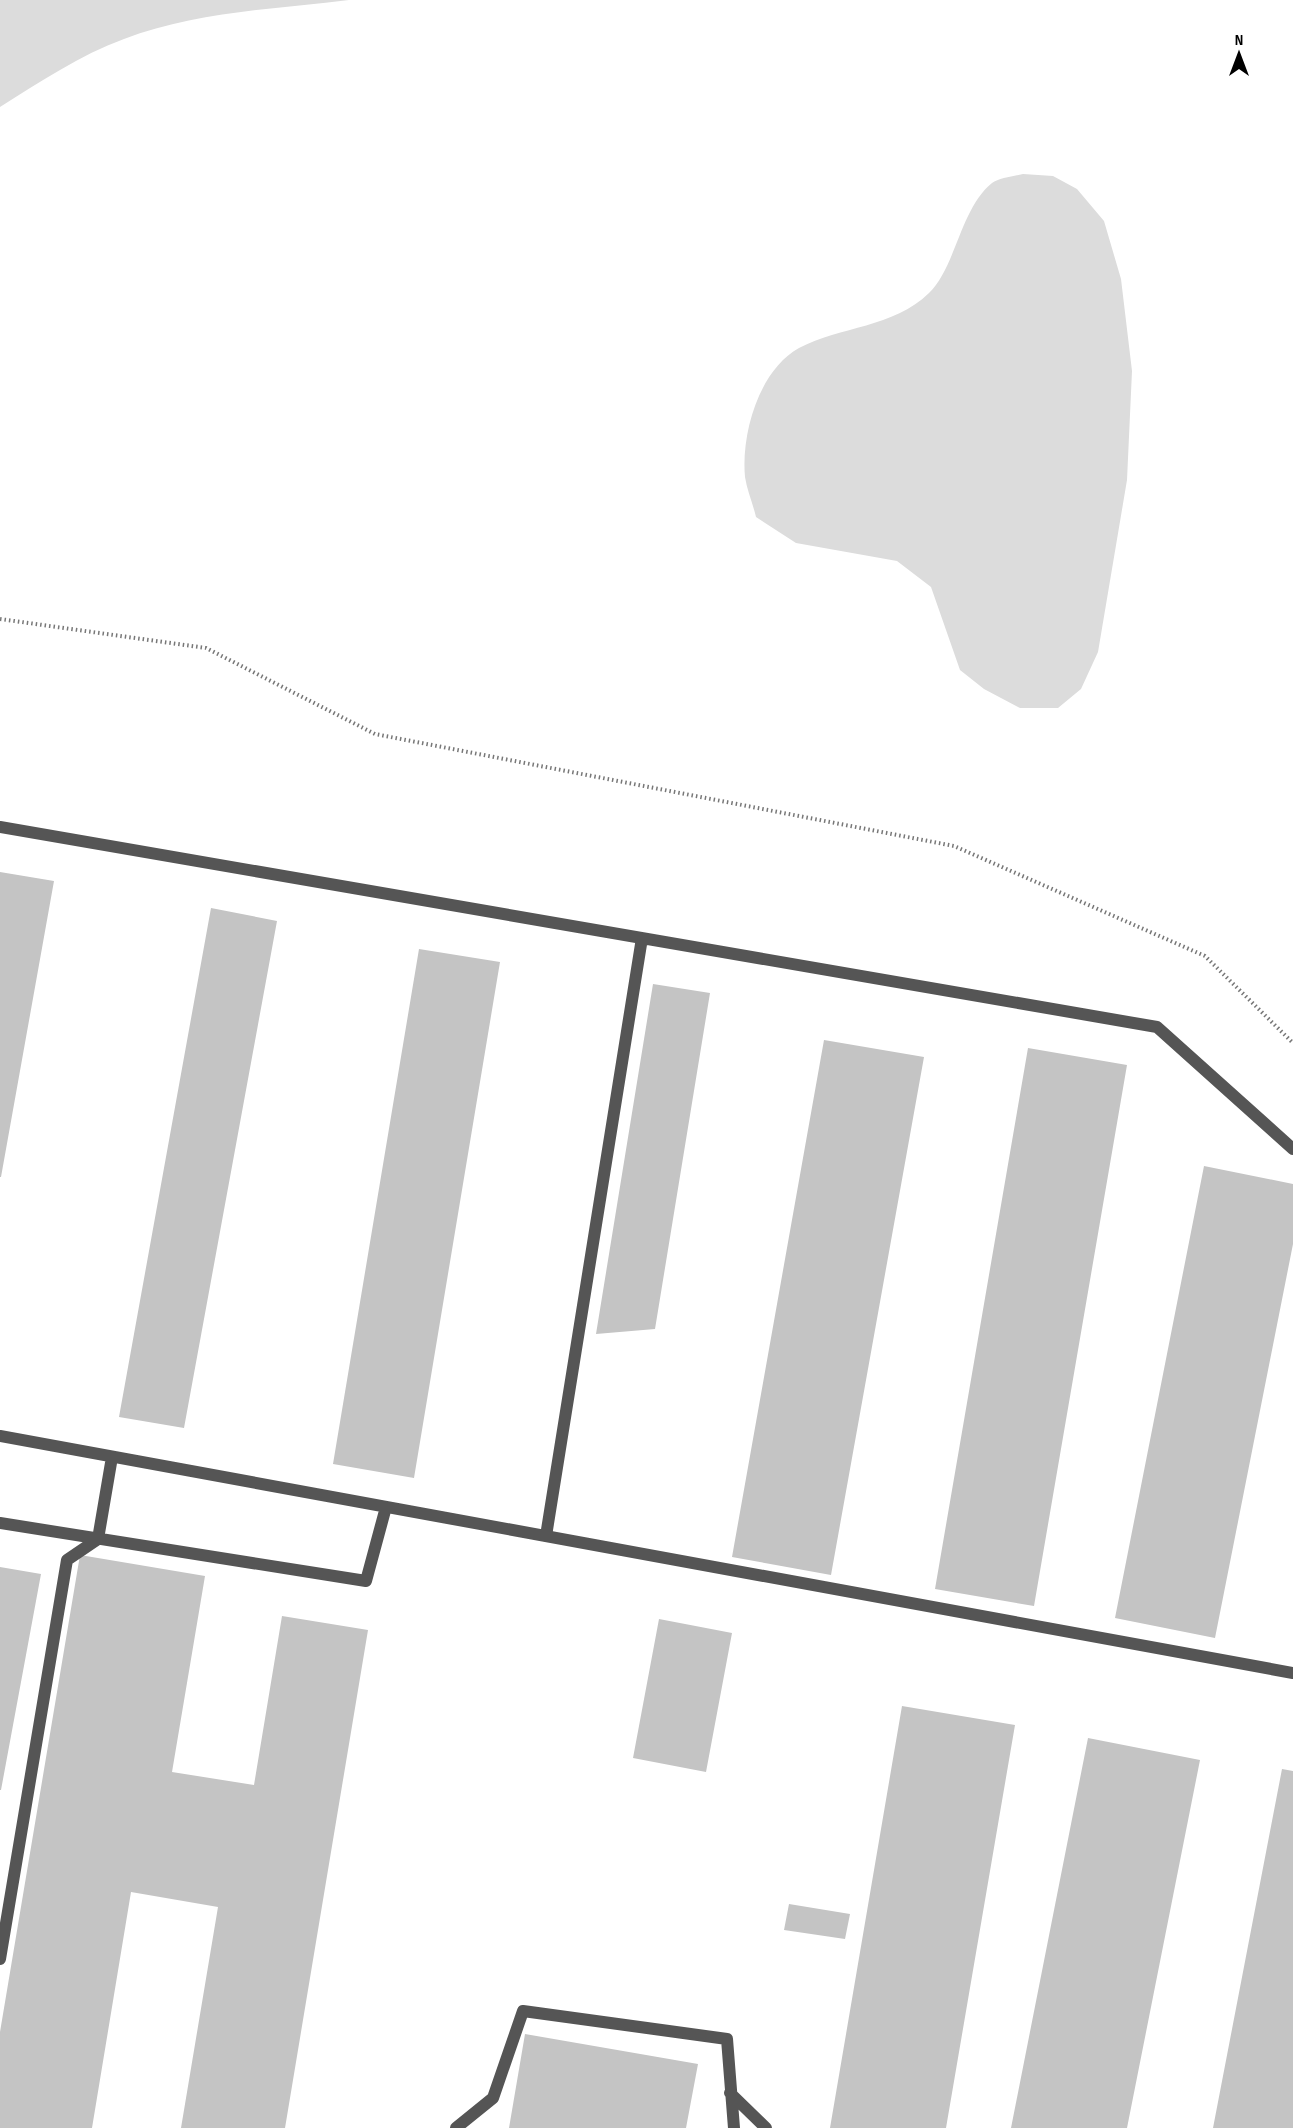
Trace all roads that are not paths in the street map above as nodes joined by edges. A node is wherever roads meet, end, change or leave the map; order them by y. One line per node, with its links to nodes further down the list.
1 (0, 827): 2 (lane)
2 (642, 938): 3 (lane); 8 (lane)
3 (1293, 1149)
4 (0, 1436): 5 (lane)
5 (112, 1457): 6 (lane); 9 (lane)
6 (386, 1507): 8 (lane); 9 (lane)
7 (0, 1523): 9 (lane)
8 (546, 1536): 10 (lane)
9 (98, 1539): 11 (lane)
10 (1293, 1673)
11 (0, 1959)
12 (730, 2093): 13 (lane); 14 (lane); 15 (lane)
13 (456, 2128)
14 (734, 2128)
15 (766, 2128)

